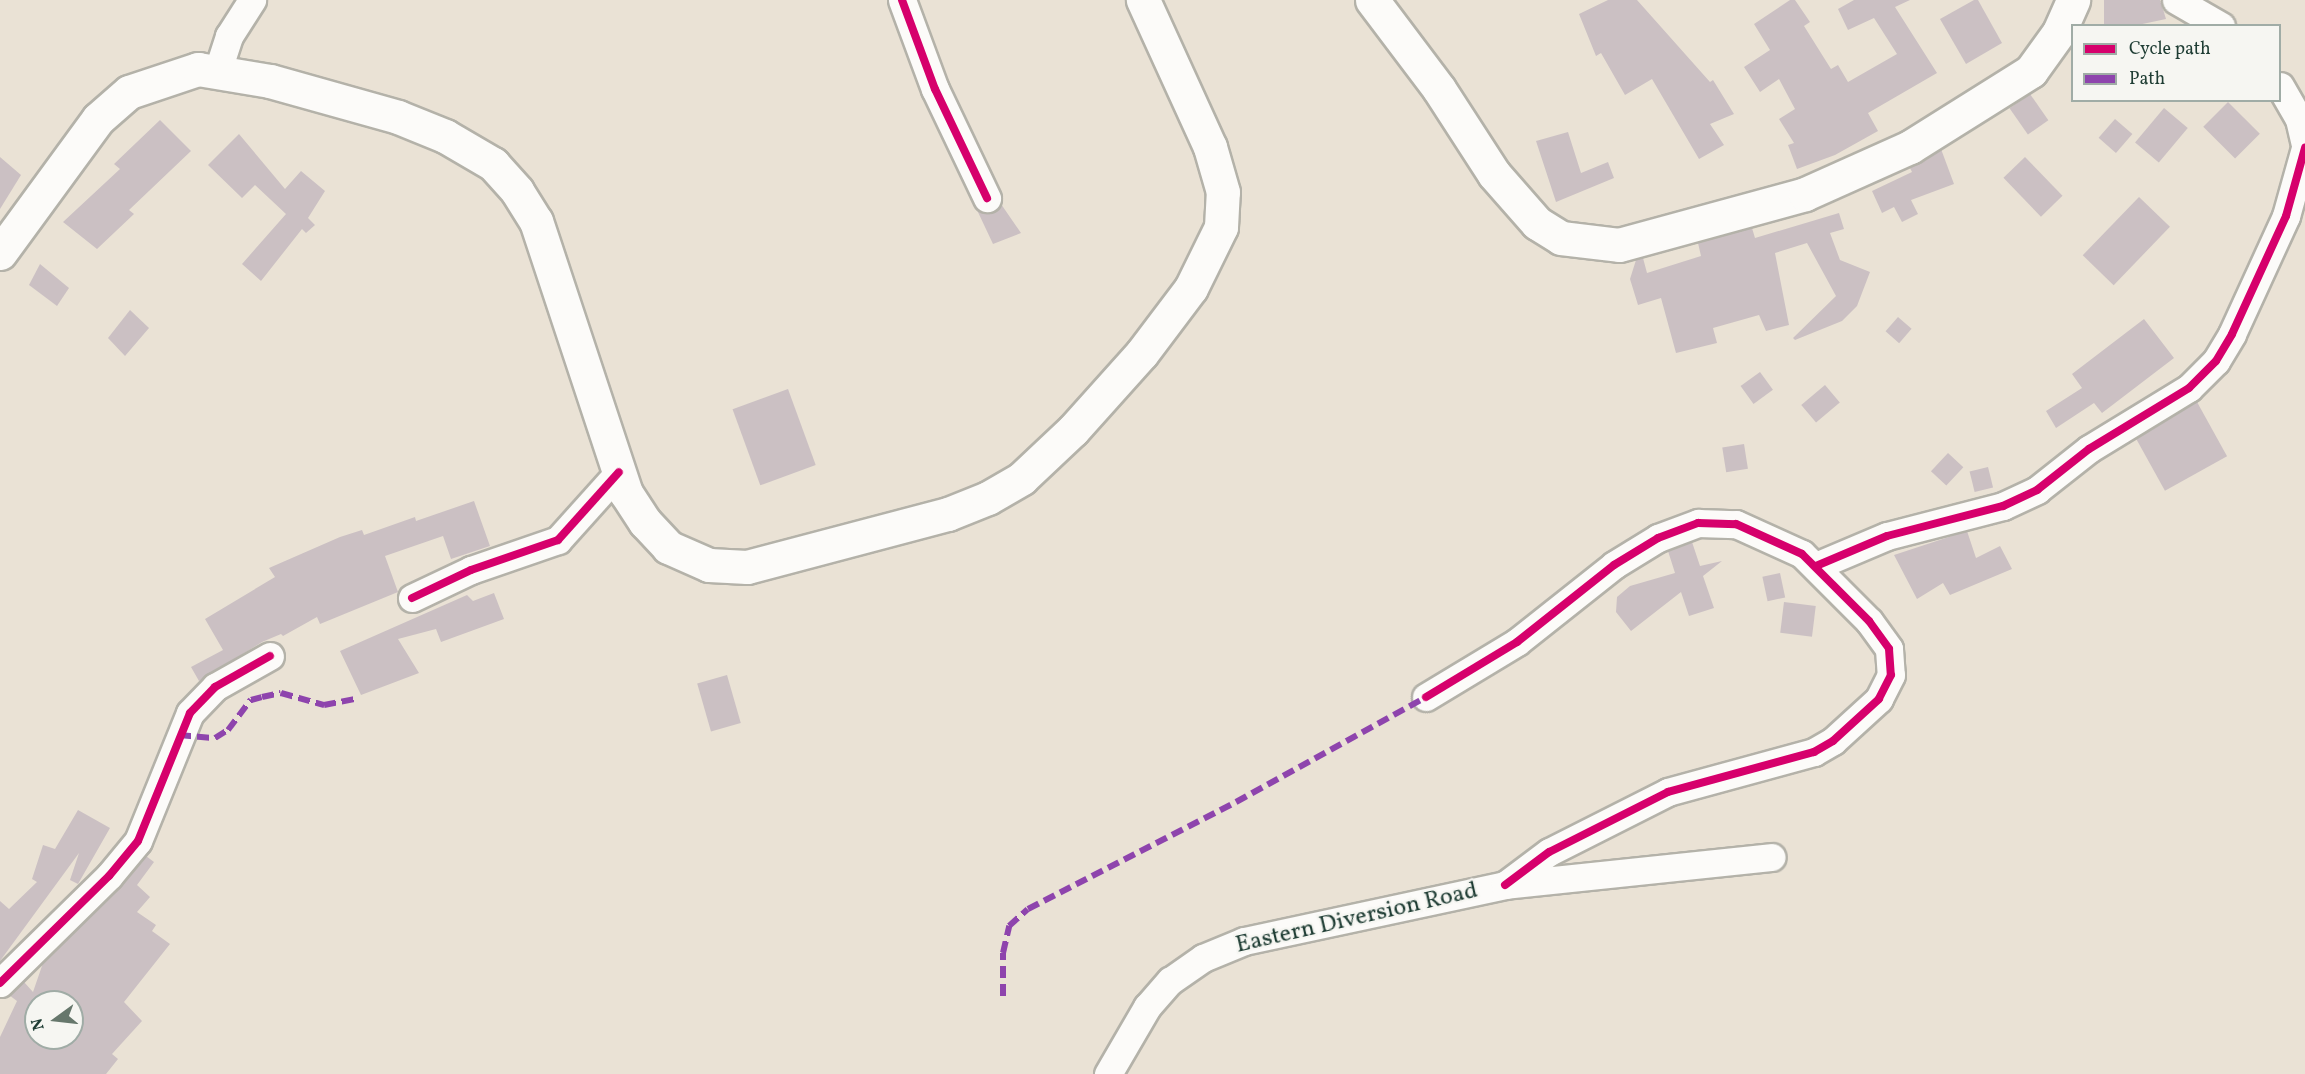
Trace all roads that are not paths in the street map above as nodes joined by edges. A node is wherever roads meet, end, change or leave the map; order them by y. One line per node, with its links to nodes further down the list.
1 (252, 0): 8 (street)
2 (902, 0): 11 (street)
3 (1143, 0): 13 (main road)
4 (1372, 0): 5 (main road)
5 (2073, 0)
6 (2177, 10): 7 (street)
7 (2218, 24)
8 (218, 70): 12 (main road); 13 (main road)
9 (2281, 88): 10 (street)
10 (2305, 146): 14 (street)
11 (987, 198)
12 (0, 253)
13 (619, 472): 15 (street)
14 (1816, 566): 17 (street); 19 (street)
15 (412, 598)
16 (270, 656): 20 (street)
17 (1426, 697)
18 (1772, 857): 19 (street, Eastern Diversion Road)
19 (1505, 885): 21 (street, Eastern Diversion Road)
20 (0, 983)
21 (1108, 1074)

